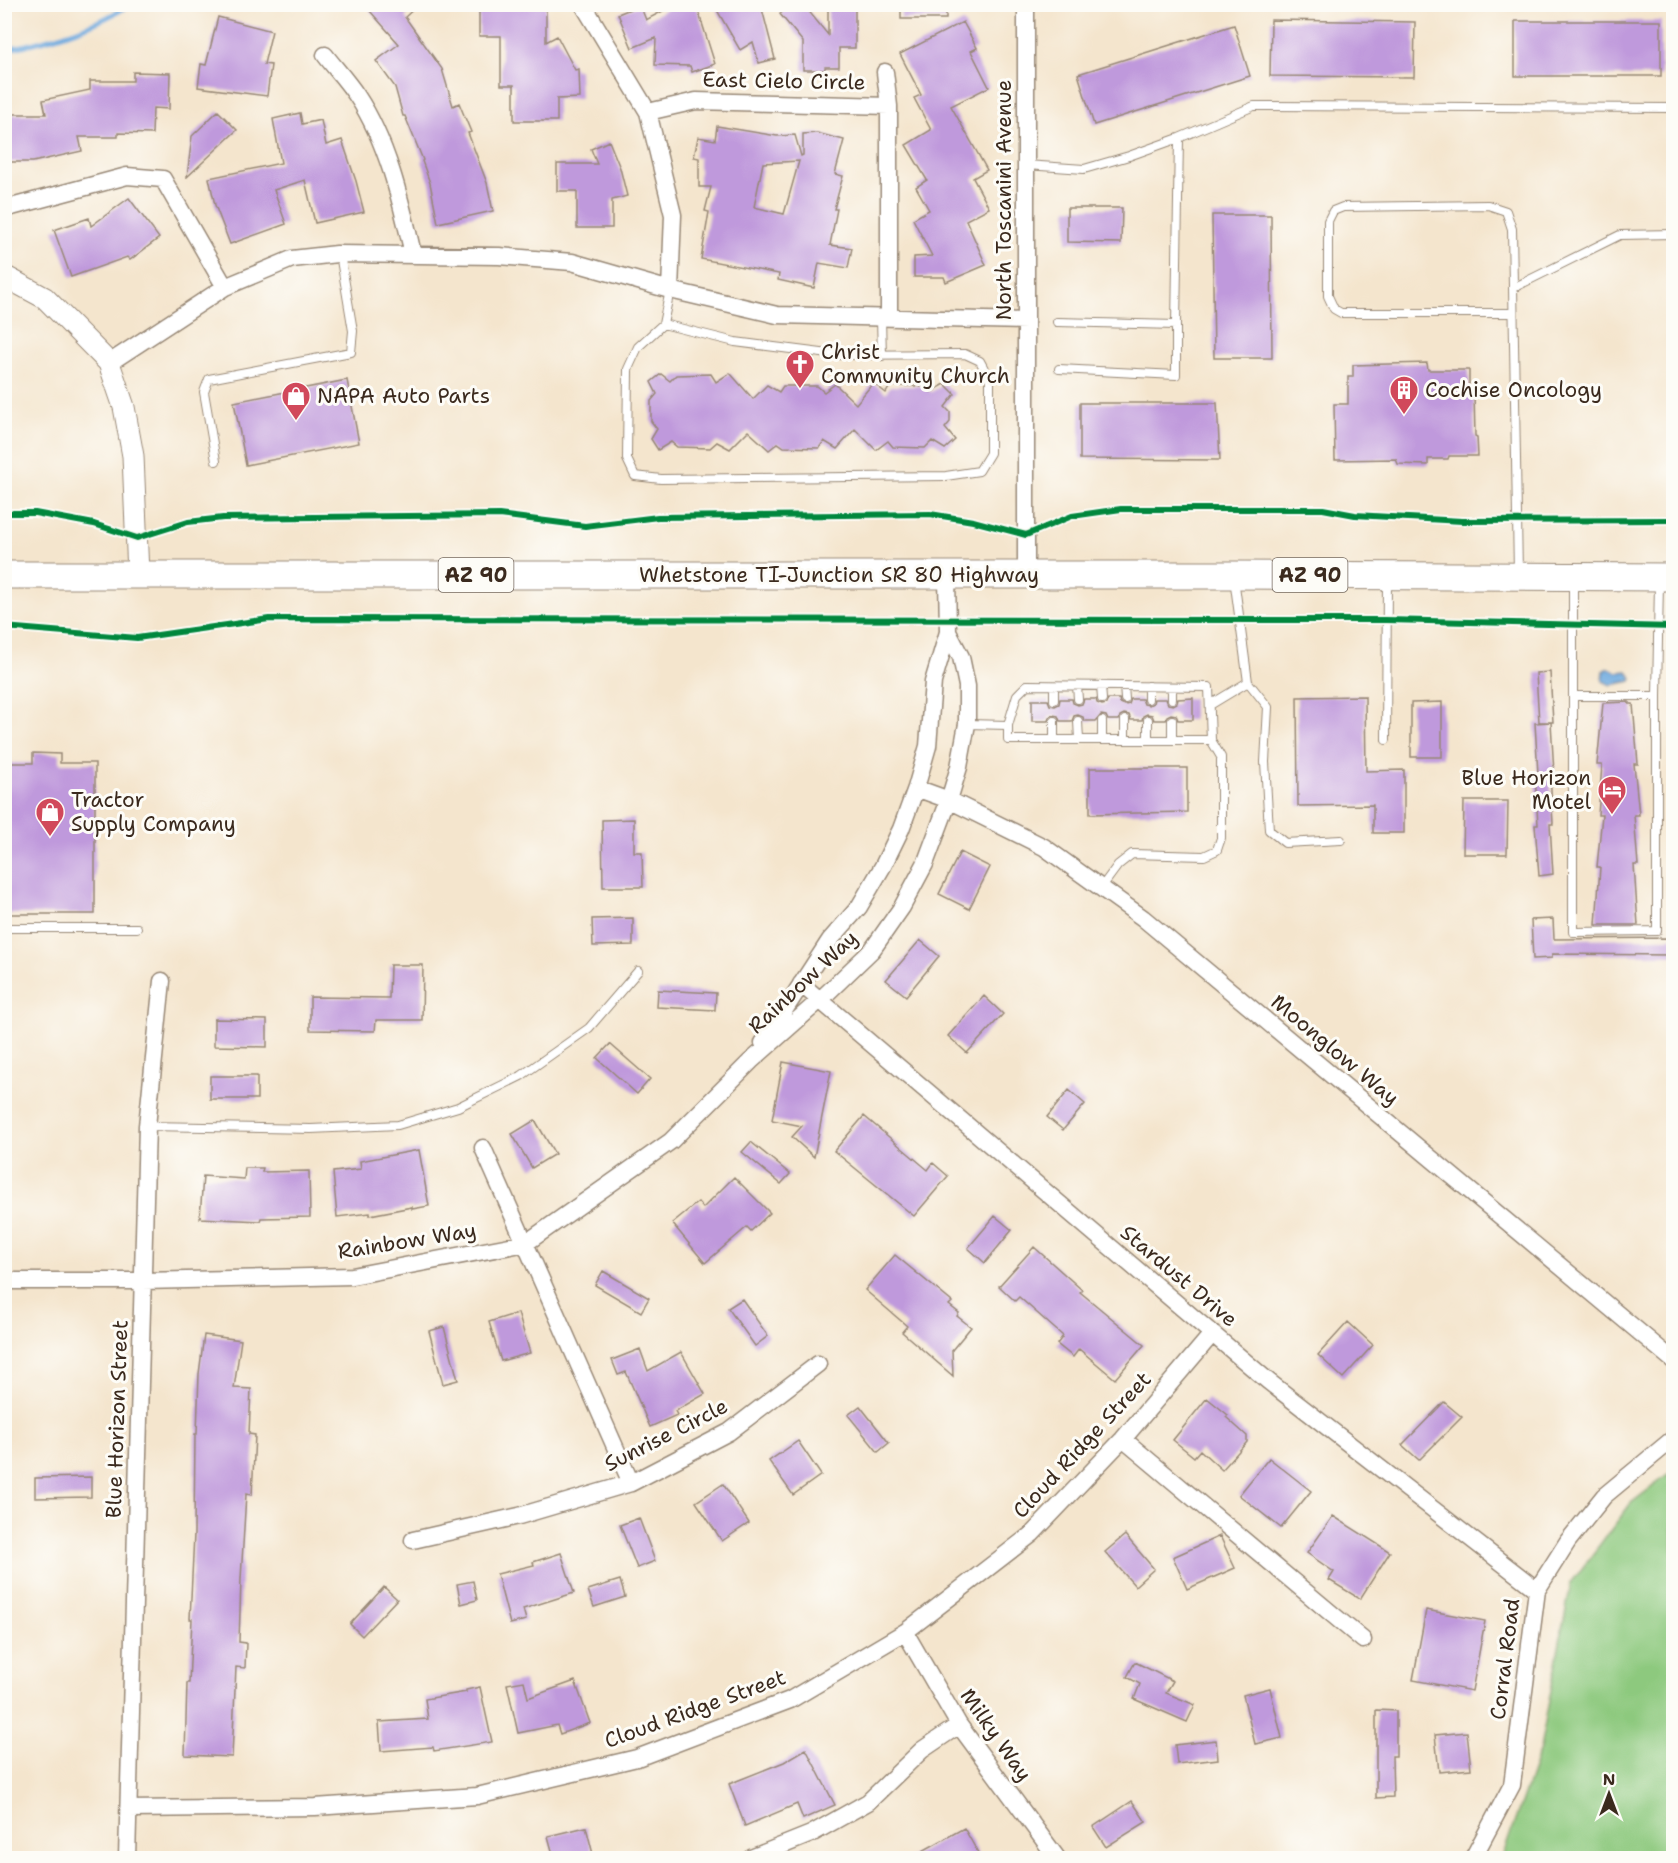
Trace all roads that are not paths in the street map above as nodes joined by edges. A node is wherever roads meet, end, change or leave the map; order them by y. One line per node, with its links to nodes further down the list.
1 (1026, 4): 9 (street, North Toscanini Avenue)
2 (584, 6): 7 (street)
3 (325, 55): 13 (street)
4 (885, 72): 5 (street)
5 (889, 106): 7 (street, East Cielo Circle); 19 (street, East Cielo Circle)
6 (1674, 108): 8 (lane)
7 (648, 112): 17 (street)
8 (1179, 138): 9 (lane); 23 (lane)
9 (1026, 165): 20 (street, North Toscanini Avenue)
10 (4, 209): 15 (street)
11 (1674, 234): 16 (lane)
12 (340, 254): 13 (street); 15 (street); 27 (lane)
13 (413, 254): 17 (street)
14 (4, 276): 25 (street)
15 (225, 287): 25 (street)
16 (1513, 288): 18 (lane); 18 (lane)
17 (670, 290): 19 (street); 22 (lane)
18 (1513, 313): 34 (lane)
19 (885, 318): 20 (street); 24 (lane)
20 (1026, 321): 29 (street, North Toscanini Avenue)
21 (1057, 322): 23 (lane)
22 (663, 324): 24 (lane); 24 (lane)
23 (1176, 325): 26 (lane)
24 (882, 356)
25 (110, 363): 28 (street)
26 (1059, 369)
27 (216, 461)
28 (138, 574): 31 (highway, Whetstone TI-Junction SR 80 Highway / AZ 90); 32 (highway, Whetstone TI-Junction SR 80 Highway / AZ 90)
29 (1026, 574): 30 (highway, Whetstone TI-Junction SR 80 Highway / AZ 90); 32 (highway, Whetstone TI-Junction SR 80 Highway / AZ 90)
30 (1234, 574): 33 (highway, Whetstone TI-Junction SR 80 Highway / AZ 90); 38 (lane)
31 (4, 575)
32 (947, 576): 37 (street, Rainbow Way)
33 (1387, 576): 34 (highway, Whetstone TI-Junction SR 80 Highway / AZ 90); 69 (lane)
34 (1518, 577): 35 (highway, Whetstone TI-Junction SR 80 Highway / AZ 90)
35 (1573, 577): 36 (highway, Whetstone TI-Junction SR 80 Highway / AZ 90); 45 (lane)
36 (1666, 577): 46 (lane)
37 (948, 632): 60 (street, Rainbow Way); 70 (street, Rainbow Way)
38 (1248, 682): 53 (lane); 72 (lane)
39 (1054, 686): 40 (lane); 52 (lane); 61 (lane)
40 (1077, 686): 41 (lane); 47 (lane)
41 (1101, 686): 42 (lane); 48 (lane)
42 (1124, 686): 43 (lane); 49 (lane)
43 (1148, 686): 44 (lane); 50 (lane)
44 (1172, 687): 51 (lane); 53 (lane)
45 (1574, 696): 46 (lane); 46 (lane)
46 (1657, 696)
47 (1078, 699)
48 (1102, 699)
49 (1125, 699)
50 (1148, 699)
51 (1172, 699)
52 (1054, 700)
53 (1210, 705): 68 (lane)
54 (1125, 720): 65 (lane)
55 (1148, 720): 66 (lane)
56 (1172, 720): 67 (lane)
57 (1054, 721): 62 (lane)
58 (1078, 721): 63 (lane)
59 (1102, 721): 64 (lane)
60 (967, 724): 61 (lane); 71 (street, Rainbow Way)
61 (1008, 724): 62 (lane)
62 (1054, 740): 63 (lane)
63 (1079, 740): 64 (lane)
64 (1102, 740): 65 (lane)
65 (1125, 740): 66 (lane)
66 (1148, 740): 67 (lane)
67 (1172, 740): 68 (lane)
68 (1211, 740): 73 (lane)
69 (1386, 740)
70 (916, 788): 71 (street, Moonglow Way); 78 (street, Rainbow Way)
71 (949, 800): 73 (street, Moonglow Way); 79 (street, Rainbow Way)
72 (1341, 840)
73 (1101, 888): 87 (street, Moonglow Way)
74 (4, 928): 75 (lane)
75 (137, 928)
76 (638, 971): 81 (lane)
77 (162, 981): 81 (street, Blue Horizon Street)
78 (801, 984): 79 (street, Stardust Drive); 80 (street, Rainbow Way)
79 (820, 1000): 80 (street, Rainbow Way); 86 (street, Stardust Drive)
80 (751, 1061): 83 (street, Rainbow Way)
81 (147, 1126): 85 (street, Blue Horizon Street)
82 (483, 1148): 83 (street)
83 (526, 1243): 85 (street, Rainbow Way); 91 (street)
84 (4, 1281): 85 (street, Rainbow Way)
85 (143, 1281): 97 (street, Blue Horizon Street)
86 (1212, 1334): 90 (street, Cloud Ridge Street); 93 (street, Stardust Drive)
87 (1674, 1361)
88 (818, 1364): 91 (street, Sunrise Circle)
89 (1674, 1438): 93 (street, Corral Road)
90 (1123, 1439): 94 (street, Cloud Ridge Street); 95 (street)
91 (631, 1483): 92 (street, Sunrise Circle)
92 (413, 1540)
93 (1537, 1590): 101 (street, Corral Road)
94 (905, 1632): 96 (street, Milky Way); 97 (street, Cloud Ridge Street)
95 (1363, 1640)
96 (958, 1725): 99 (street); 100 (street, Milky Way)
97 (129, 1809): 98 (street, Blue Horizon Street)
98 (127, 1858)
99 (752, 1858)
100 (1057, 1858)
101 (1473, 1858)

